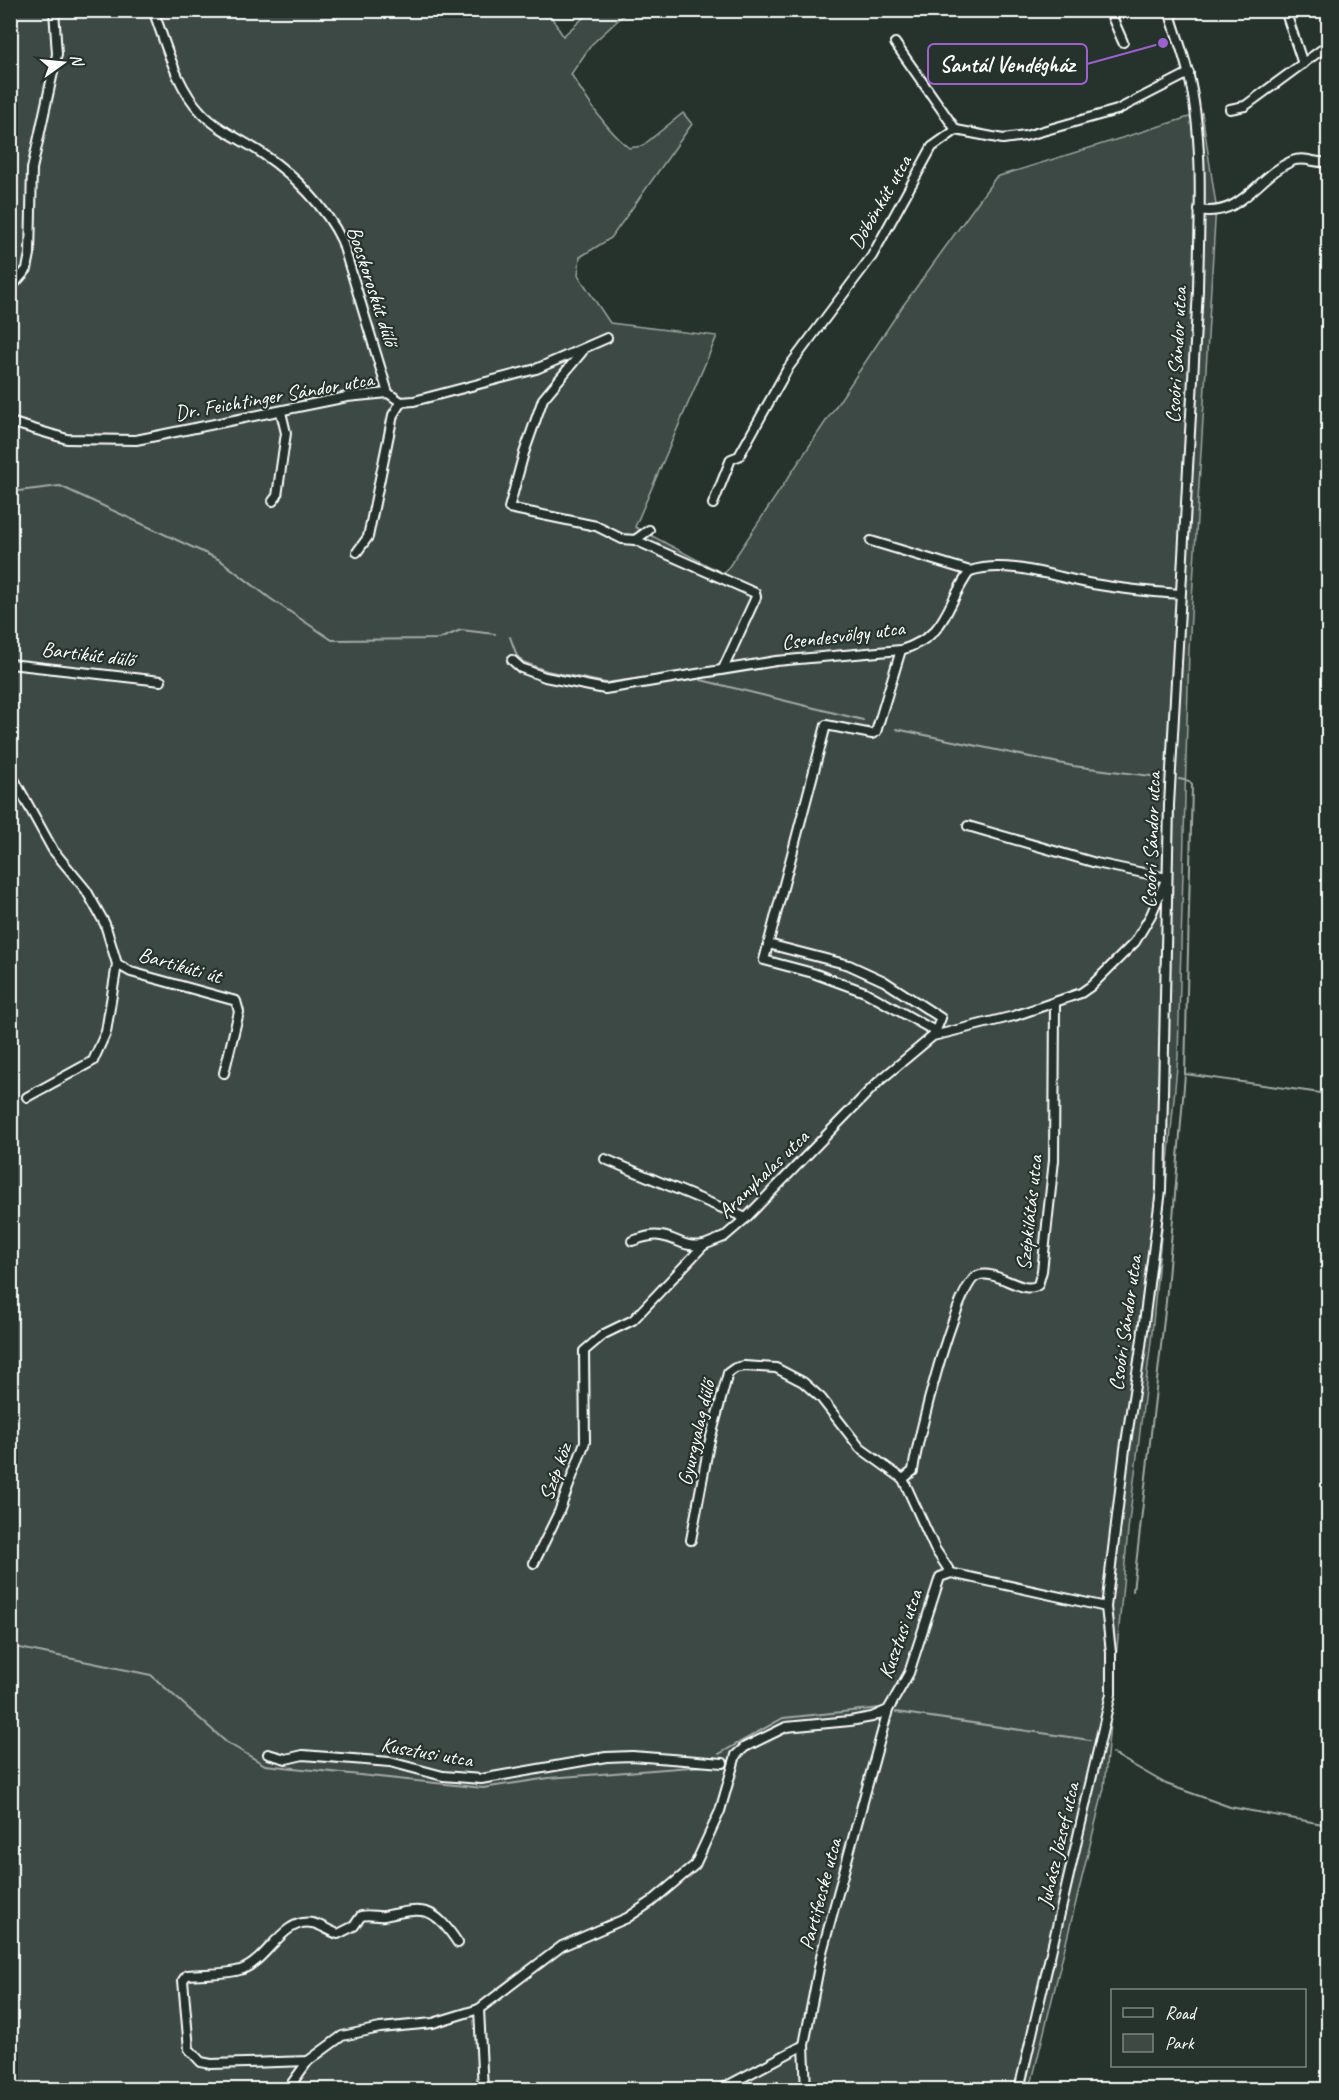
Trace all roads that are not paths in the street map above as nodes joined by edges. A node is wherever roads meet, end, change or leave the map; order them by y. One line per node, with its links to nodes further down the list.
1 (54, 10): 15 (street)
2 (153, 10): 18 (street, Bocskoroskút dűlő)
3 (1109, 10): 6 (street)
4 (1168, 10): 10 (street, Csoóri Sándor utca)
5 (1285, 10): 9 (street)
6 (1123, 42)
7 (895, 43): 12 (street)
8 (1329, 45): 9 (street)
9 (1303, 64): 11 (street)
10 (1188, 73): 12 (street); 14 (street, Csoóri Sándor utca)
11 (1230, 109)
12 (956, 130): 23 (street, Döbönkút utca)
13 (1329, 162): 14 (street)
14 (1199, 210): 29 (street, Csoóri Sándor utca)
15 (10, 289)
16 (607, 338): 17 (street, Dr. Feichtinger Sándor utca)
17 (583, 350): 19 (street, Dr. Feichtinger Sándor utca); 25 (street)
18 (388, 393): 19 (street, Dr. Feichtinger Sándor utca); 20 (street, Dr. Feichtinger Sándor utca)
19 (401, 402): 27 (street)
20 (282, 412): 21 (street, Dr. Feichtinger Sándor utca); 22 (street)
21 (10, 422)
22 (273, 501)
23 (713, 504)
24 (649, 530): 25 (street)
25 (635, 540): 33 (street)
26 (871, 541): 28 (street)
27 (357, 552)
28 (970, 571): 29 (street); 30 (street, Csendesvölgy utca)
29 (1180, 594): 37 (street, Csoóri Sándor utca)
30 (901, 650): 33 (street, Csendesvölgy utca); 38 (street)
31 (512, 660): 33 (street, Csendesvölgy utca)
32 (10, 664): 34 (street, Bartikút dűlő)
33 (723, 669)
34 (161, 681)
35 (10, 772): 39 (street, Bartikúti út)
36 (968, 826): 37 (street)
37 (1167, 878): 40 (street, Aranyhalas utca); 53 (street, Csoóri Sándor utca)
38 (768, 944): 41 (street); 41 (street)
39 (117, 964): 42 (street, Bartikúti út); 43 (street)
40 (1054, 1003): 41 (street, Aranyhalas utca); 49 (street, Szépkilátás utca)
41 (934, 1034): 45 (street, Aranyhalas utca)
42 (224, 1073)
43 (27, 1097)
44 (605, 1159): 45 (street)
45 (746, 1218): 47 (street, Aranyhalas utca)
46 (632, 1240): 47 (street)
47 (704, 1245): 48 (street, Aranyhalas utca)
48 (584, 1352): 51 (street, Szép köz)
49 (903, 1479): 50 (street, Gyurgyalag dűlő); 52 (street, Gyurgyalag dűlő)
50 (691, 1540)
51 (534, 1563)
52 (951, 1573): 53 (street); 54 (street, Kusztusi utca)
53 (1106, 1607): 65 (street, Juhász József utca)
54 (888, 1710): 58 (street, Kusztusi utca); 59 (street, Partifecske utca)
55 (268, 1754): 56 (street, Kusztusi utca)
56 (723, 1763)
57 (458, 1943): 60 (street)
58 (480, 2009): 60 (street); 62 (street)
59 (804, 2045): 63 (street); 64 (street, Partifecske utca)
60 (308, 2061): 61 (street)
61 (287, 2090)
62 (483, 2090)
63 (719, 2090)
64 (806, 2090)
65 (1019, 2090)

